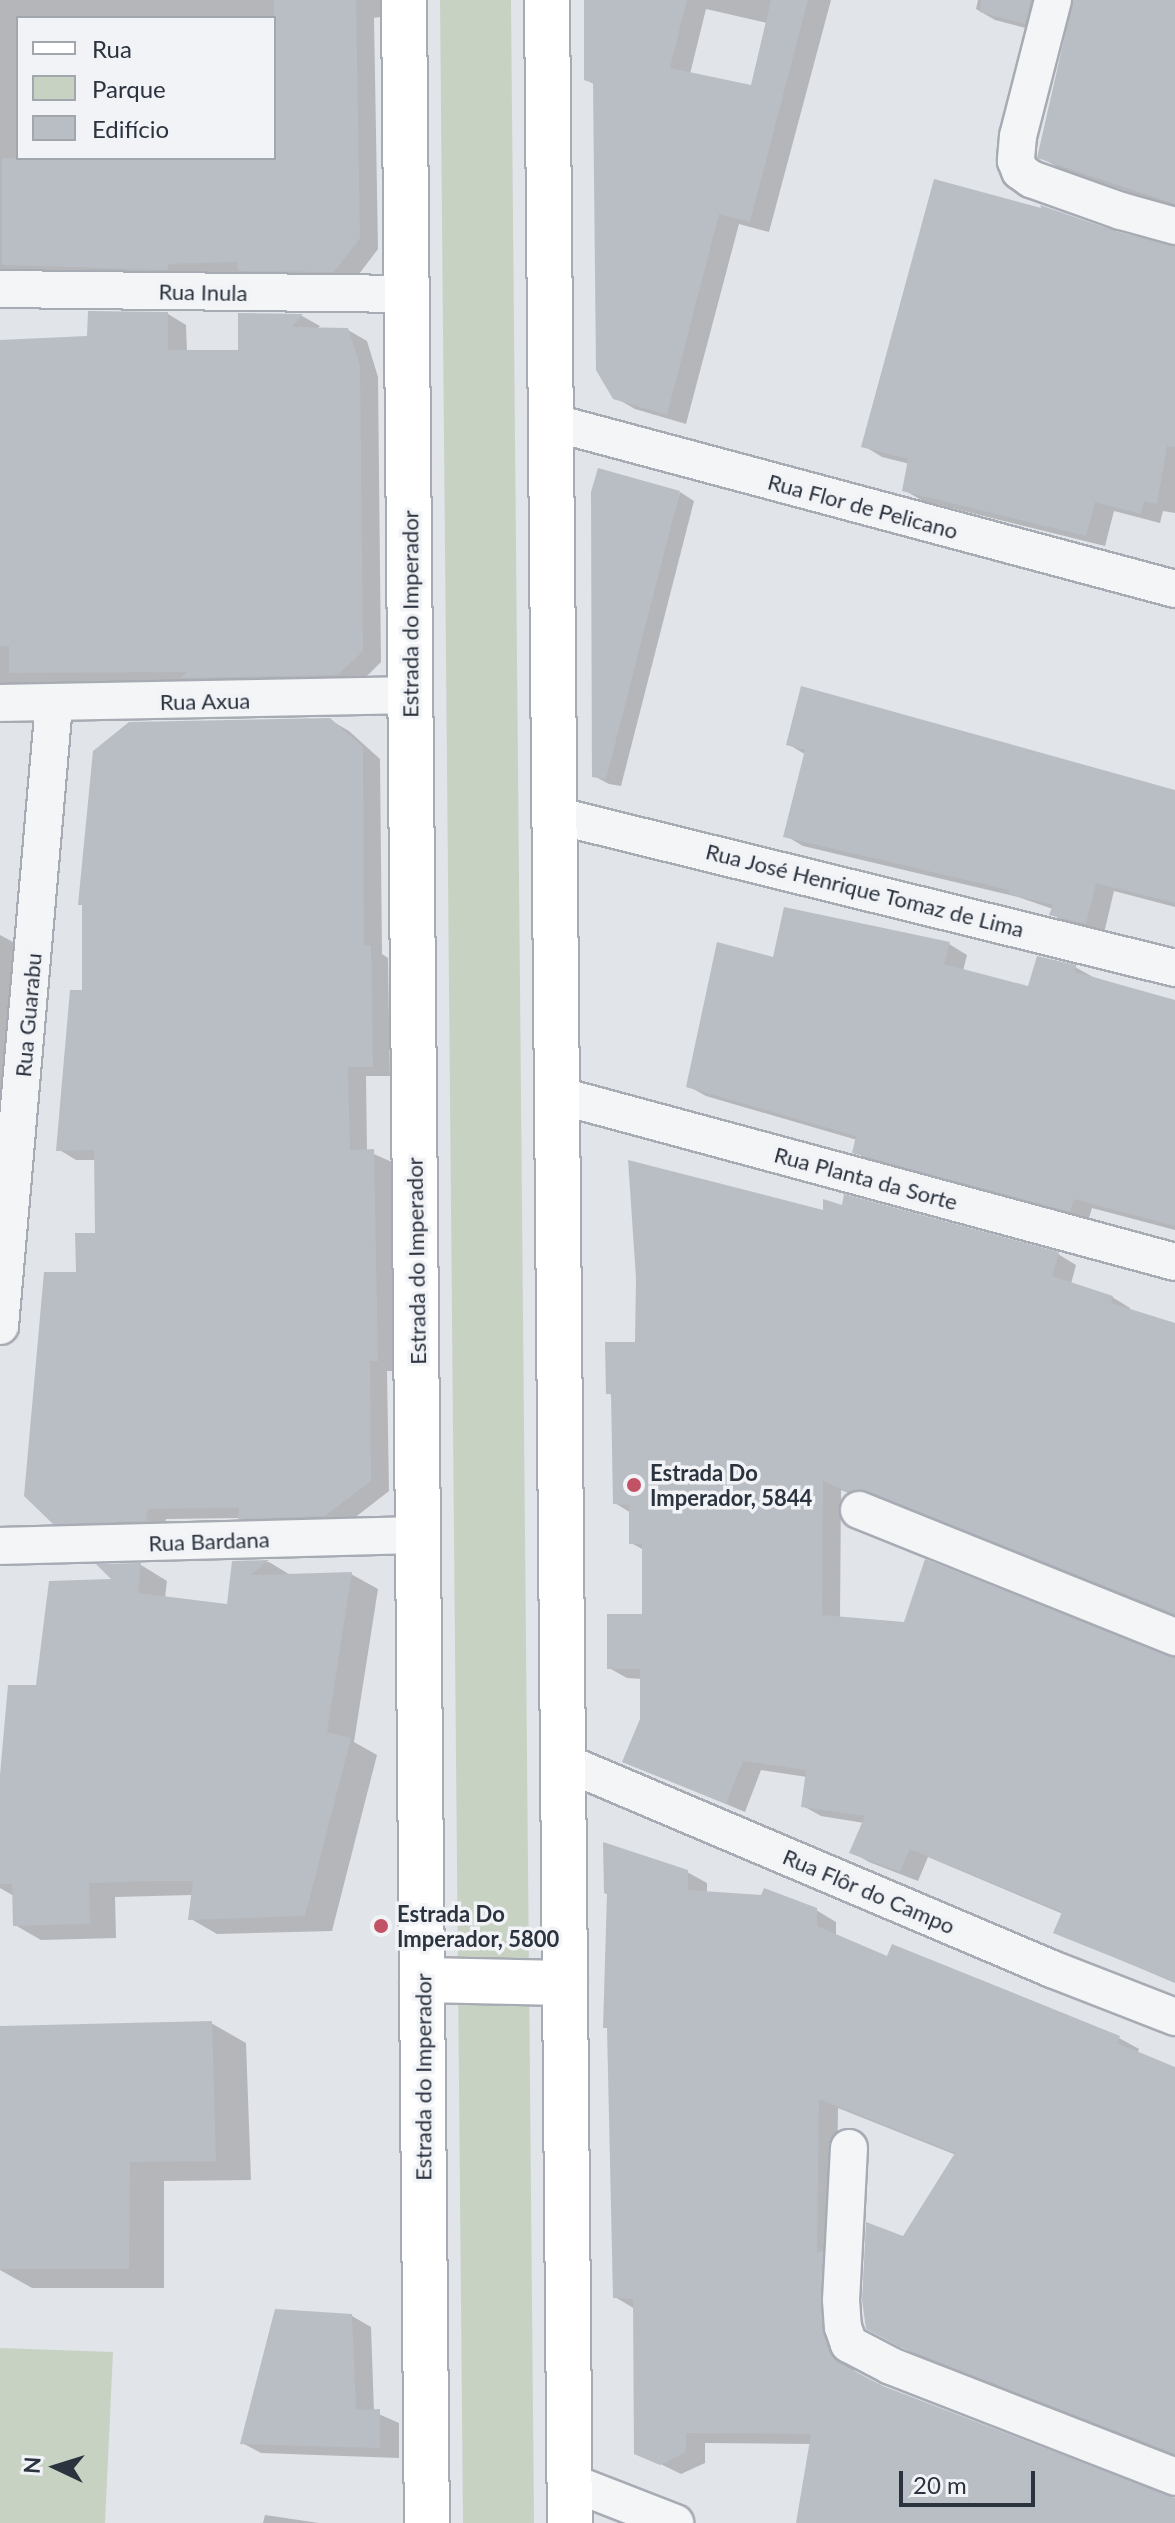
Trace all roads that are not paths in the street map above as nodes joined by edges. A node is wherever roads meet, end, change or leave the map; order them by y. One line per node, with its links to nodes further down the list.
1 (404, 0): 6 (main road, Estrada do Imperador)
2 (547, 0): 7 (main road)
3 (1053, 0): 4 (street)
4 (1175, 226)
5 (0, 289): 6 (street, Rua Inula)
6 (406, 294): 9 (main road, Estrada do Imperador)
7 (551, 422): 8 (street, Rua Flor de Pelicano); 12 (main road)
8 (1175, 589)
9 (410, 695): 11 (street, Rua Axua); 18 (main road, Estrada do Imperador)
10 (0, 703): 11 (street, Rua Axua)
11 (54, 704): 16 (street, Rua Guarabu)
12 (554, 815): 13 (street, Rua José Henrique Tomaz de Lima); 14 (main road)
13 (1175, 968)
14 (557, 1095): 15 (street, Rua Planta da Sorte); 21 (main road)
15 (1175, 1262)
16 (0, 1326)
17 (859, 1510): 20 (street)
18 (418, 1535): 19 (street, Rua Bardana); 22 (main road, Estrada do Imperador)
19 (0, 1546)
20 (1175, 1637)
21 (564, 1762): 23 (main road); 24 (street, Rua Flôr do Campo)
22 (422, 1980): 23 (main road); 28 (main road, Estrada do Imperador)
23 (565, 1983): 27 (main road)
24 (1175, 2017)
25 (849, 2148): 26 (street)
26 (1175, 2477)
27 (570, 2502): 29 (street)
28 (427, 2523)
29 (675, 2523)

